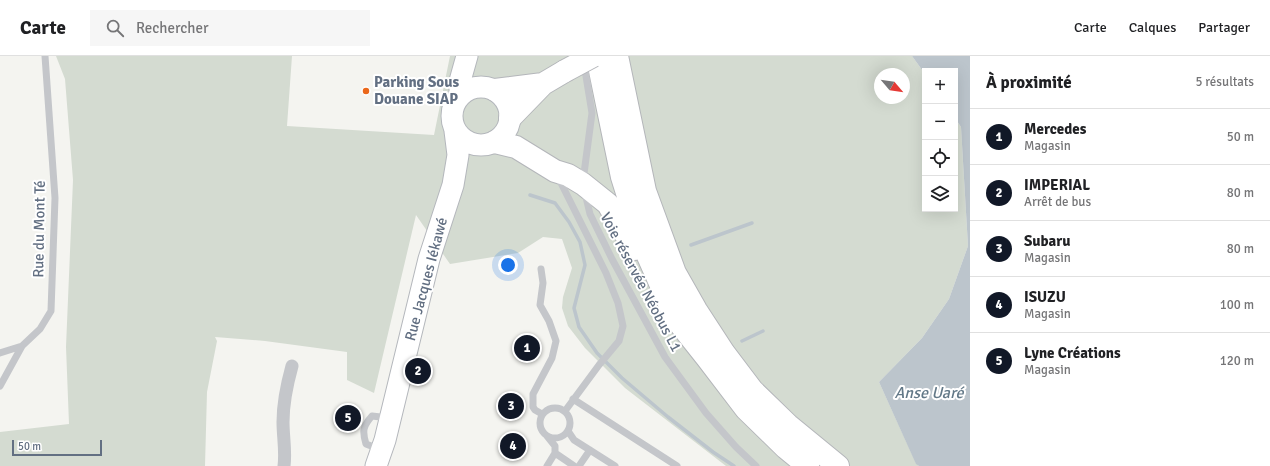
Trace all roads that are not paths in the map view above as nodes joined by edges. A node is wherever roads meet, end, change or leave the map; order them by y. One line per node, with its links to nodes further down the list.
1 (45, 56): 19 (lane, Rue du Mont Té)
2 (467, 56): 10 (main road)
3 (475, 56): 9 (main road)
4 (583, 56): 15 (lane, Voie réservée Néobus L1)
5 (593, 56): 8 (highway, bridge)
6 (597, 56): 18 (highway)
7 (617, 56): 39 (highway)
8 (543, 84): 9 (highway); 11 (highway)
9 (491, 88): 10 (main road); 11 (main road)
10 (460, 95): 12 (main road)
11 (510, 118): 13 (main road)
12 (455, 131): 13 (main road); 16 (main road, Rue Jacques Iékawé)
13 (488, 143): 14 (highway); 16 (main road, Rue Jacques Iékawé)
14 (555, 171): 15 (highway); 23 (lane)
15 (583, 184): 18 (highway); 37 (lane, Voie réservée Néobus L1)
16 (453, 185): 30 (main road, Rue Jacques Iékawé)
17 (541, 269): 25 (lane)
18 (676, 319): 38 (highway)
19 (22, 346): 20 (lane); 22 (lane, Rue du Mont Té)
20 (0, 353)
21 (292, 366): 31 (street)
22 (0, 386)
23 (573, 399): 24 (lane); 36 (lane)
24 (565, 411): 25 (lane); 26 (lane)
25 (542, 414): 27 (lane)
26 (568, 431): 27 (lane); 28 (lane)
27 (547, 436): 29 (lane)
28 (590, 450): 34 (lane); 35 (lane)
29 (555, 453): 32 (lane); 33 (lane)
30 (379, 458)
31 (284, 466)
32 (547, 466)
33 (574, 466)
34 (579, 466)
35 (615, 466)
36 (676, 466)
37 (756, 466)
38 (808, 466)
39 (838, 466)

